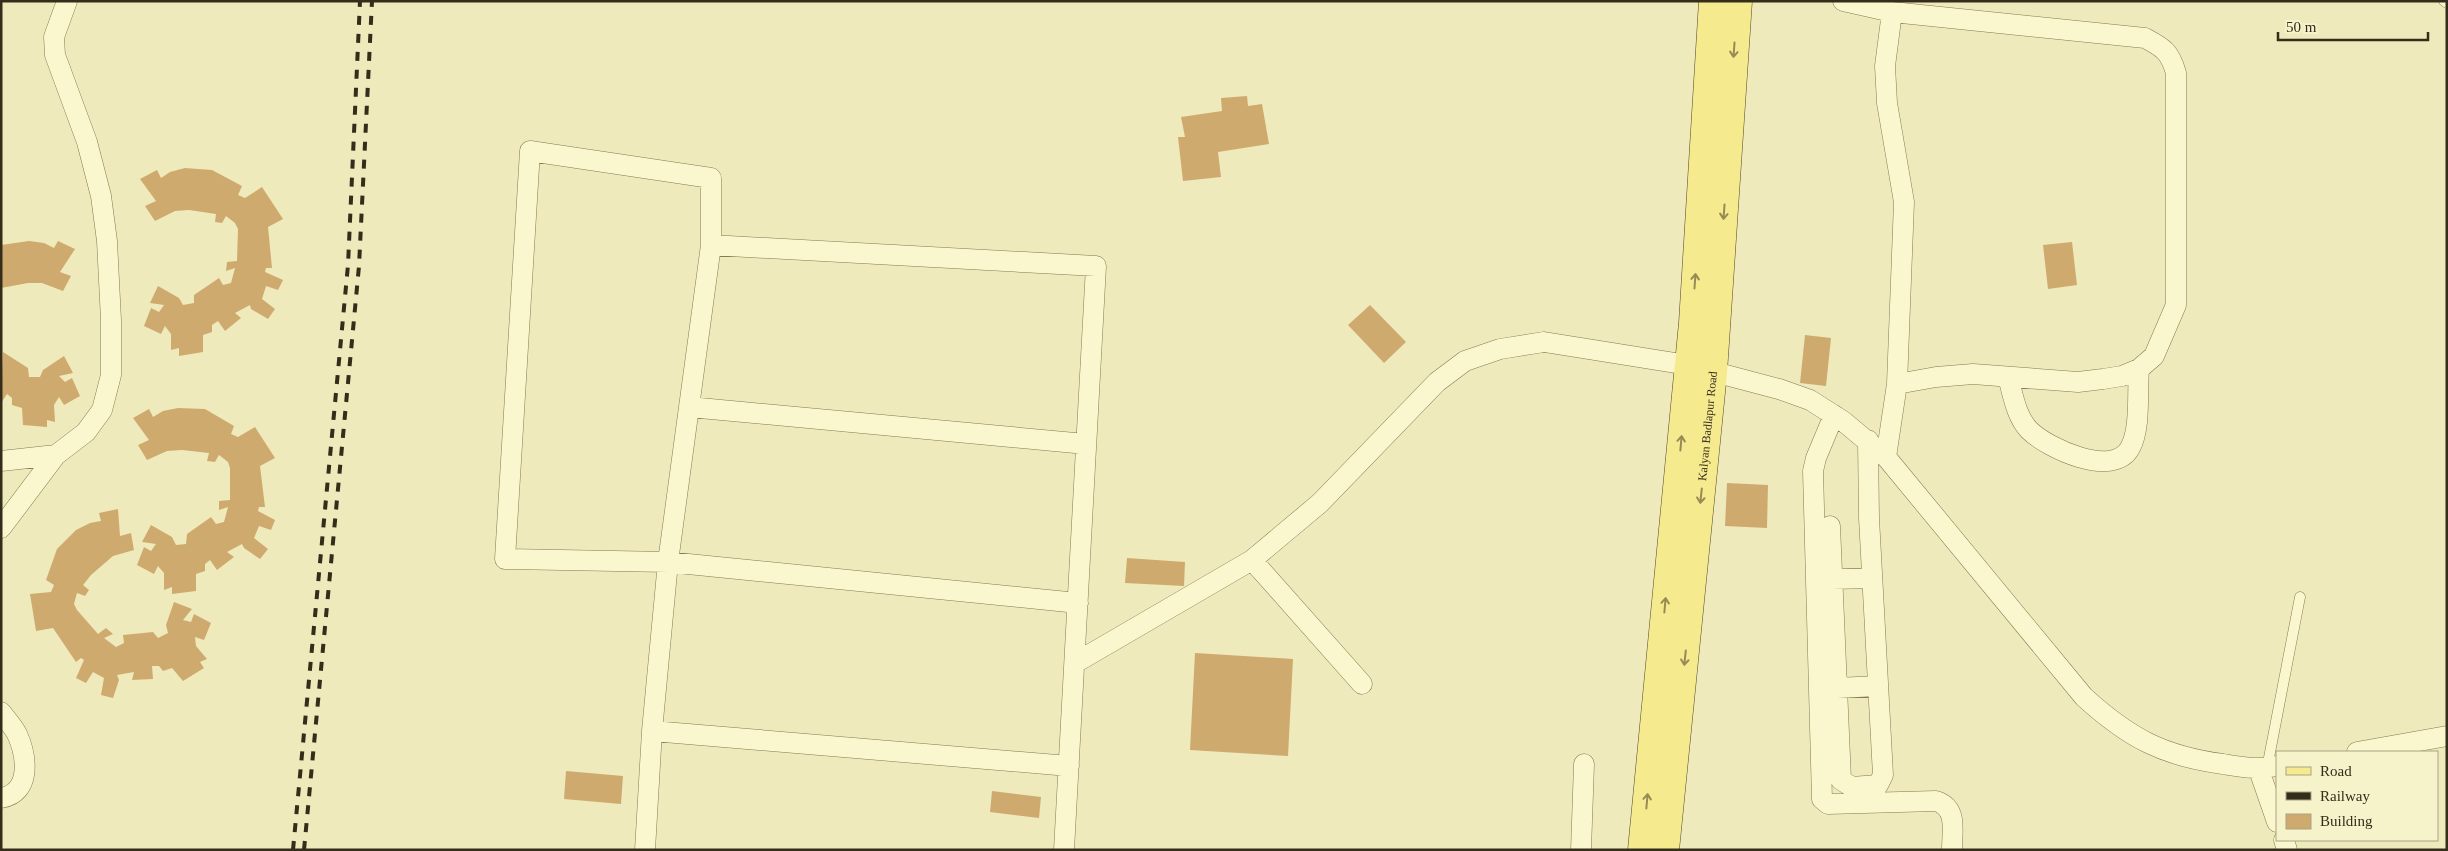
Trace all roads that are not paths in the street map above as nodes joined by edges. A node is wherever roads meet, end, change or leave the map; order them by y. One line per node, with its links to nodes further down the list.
1 (67, 1): 15 (street)
2 (1713, 1): 7 (main road, Kalyan Badlapur Road, one-way to 2)
3 (1738, 1): 7 (main road, Kalyan Badlapur Road, one-way to 7)
4 (1843, 1): 5 (street)
5 (1892, 12): 8 (street); 10 (street)
6 (711, 245): 11 (street); 14 (street); 21 (street)
7 (1701, 369): 12 (street); 20 (street); 42 (main road, Kalyan Badlapur Road, one-way to 7); 43 (main road, Kalyan Badlapur Road, one-way to 43)
8 (2139, 369): 9 (street); 9 (street)
9 (2008, 377): 10 (street)
10 (1897, 384): 16 (street)
11 (689, 407): 14 (street); 21 (street)
12 (1834, 415): 13 (street); 44 (street)
13 (1868, 440): 16 (street); 23 (street)
14 (1086, 444): 25 (street)
15 (56, 456): 17 (street); 19 (street)
16 (1886, 457): 36 (street)
17 (1, 461)
18 (1830, 526): 22 (street)
19 (1, 528)
20 (1252, 560): 26 (street); 27 (street)
21 (668, 562): 25 (street); 31 (street)
22 (1832, 578): 23 (street); 29 (street)
23 (1872, 578): 28 (street)
24 (2300, 597): 36 (lane)
25 (1078, 603): 26 (street)
26 (1076, 663): 35 (street)
27 (1362, 684)
28 (1878, 686): 29 (street); 29 (street)
29 (1837, 688)
30 (1, 712): 37 (street)
31 (652, 731): 35 (street); 39 (street)
32 (2447, 736): 33 (street)
33 (2363, 751)
34 (1584, 764): 41 (street)
35 (1070, 766): 40 (street)
36 (2268, 768): 38 (street)
37 (1, 798)
38 (2276, 816)
39 (646, 850)
40 (1064, 850)
41 (1581, 850)
42 (1642, 850)
43 (1665, 850)
44 (1952, 850)

